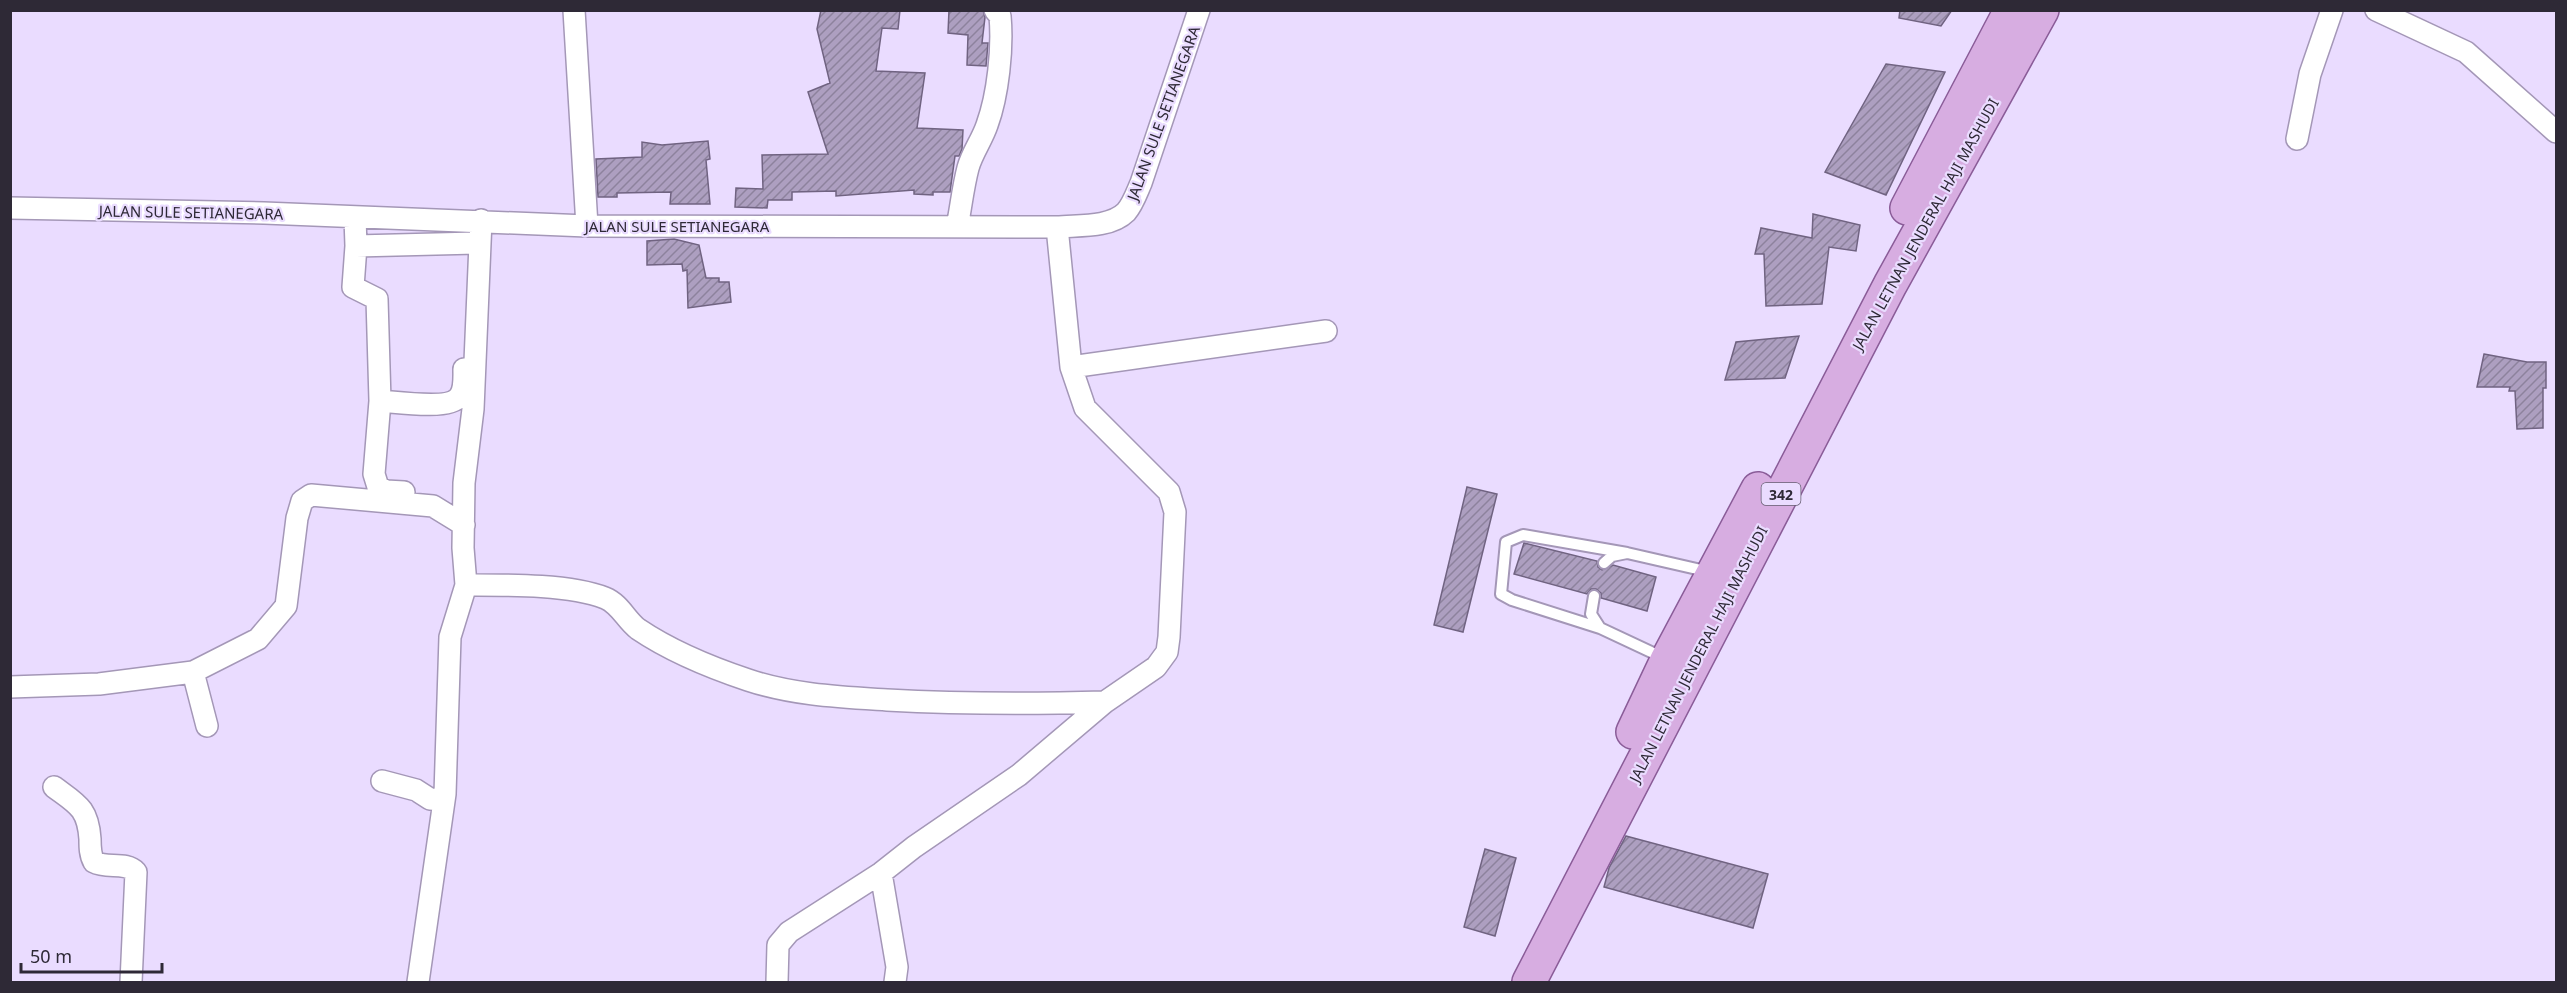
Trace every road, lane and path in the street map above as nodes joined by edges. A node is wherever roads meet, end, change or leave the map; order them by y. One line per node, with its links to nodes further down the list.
1 (574, 10): 13 (street)
2 (994, 10): 14 (street)
3 (1199, 10): 15 (street, JALAN SULE SETIANEGARA)
4 (2011, 10): 26 (main road, JALAN LETNAN JENDERAL HAJI MASHUDI / 342)
5 (2042, 10): 44 (main road, JALAN LETNAN JENDERAL HAJI MASHUDI / 342)
6 (2332, 10): 9 (street)
7 (2376, 10): 8 (street)
8 (2556, 132)
9 (2297, 139)
10 (10, 208): 11 (street, JALAN SULE SETIANEGARA)
11 (355, 218): 12 (street, JALAN SULE SETIANEGARA); 17 (street)
12 (481, 220): 13 (street, JALAN SULE SETIANEGARA); 23 (street)
13 (587, 226): 14 (street, JALAN SULE SETIANEGARA)
14 (957, 227): 15 (street, JALAN SULE SETIANEGARA)
15 (1057, 227): 20 (street)
16 (476, 243): 17 (street)
17 (356, 246): 21 (street)
18 (466, 299): 21 (street)
19 (1326, 331): 20 (street)
20 (1071, 367): 33 (street)
21 (380, 401): 22 (street)
22 (440, 494)
23 (464, 525): 27 (street); 31 (street)
24 (1627, 553): 25 (lane); 26 (lane); 29 (lane)
25 (1604, 563)
26 (1714, 573): 30 (main road, JALAN LETNAN JENDERAL HAJI MASHUDI / 342)
27 (466, 585): 33 (street); 37 (street)
28 (1594, 596): 29 (lane)
29 (1600, 628): 30 (lane)
30 (1667, 660): 43 (main road, JALAN LETNAN JENDERAL HAJI MASHUDI / 342)
31 (194, 672): 32 (street); 34 (street)
32 (10, 687)
33 (1104, 702): 38 (street)
34 (207, 726)
35 (382, 781): 37 (street)
36 (54, 787): 39 (street)
37 (444, 800): 40 (street)
38 (881, 873): 41 (street); 42 (street)
39 (131, 982)
40 (418, 982)
41 (777, 982)
42 (895, 982)
43 (1508, 982)
44 (1528, 982)

